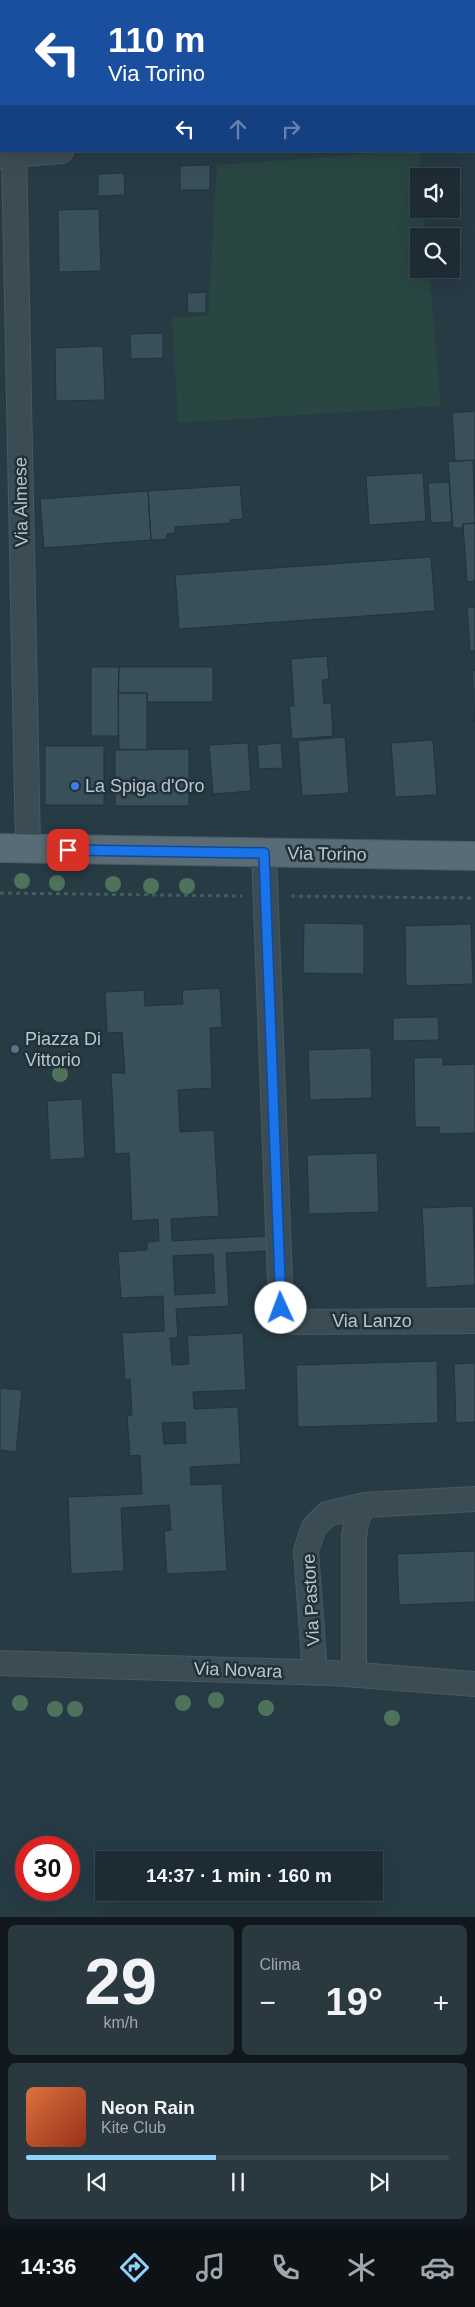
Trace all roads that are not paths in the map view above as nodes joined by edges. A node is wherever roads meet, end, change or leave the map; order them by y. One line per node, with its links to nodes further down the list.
1 (44, 152): 2 (street)
2 (9, 154): 4 (street, Via Almese)
3 (0, 848): 4 (main road, Via Torino)
4 (28, 850): 5 (main road, Via Torino)
5 (264, 853): 6 (main road, Via Torino); 7 (street, Via Lanzo)
6 (475, 856)
7 (475, 1321)
8 (475, 1499): 9 (street, Via Pastore)
9 (365, 1505): 11 (street, Via Pastore); 12 (street)
10 (0, 1663): 11 (street, Via Novara)
11 (315, 1673): 12 (street, Via Novara)
12 (354, 1675): 13 (street, Via Novara)
13 (475, 1684)

